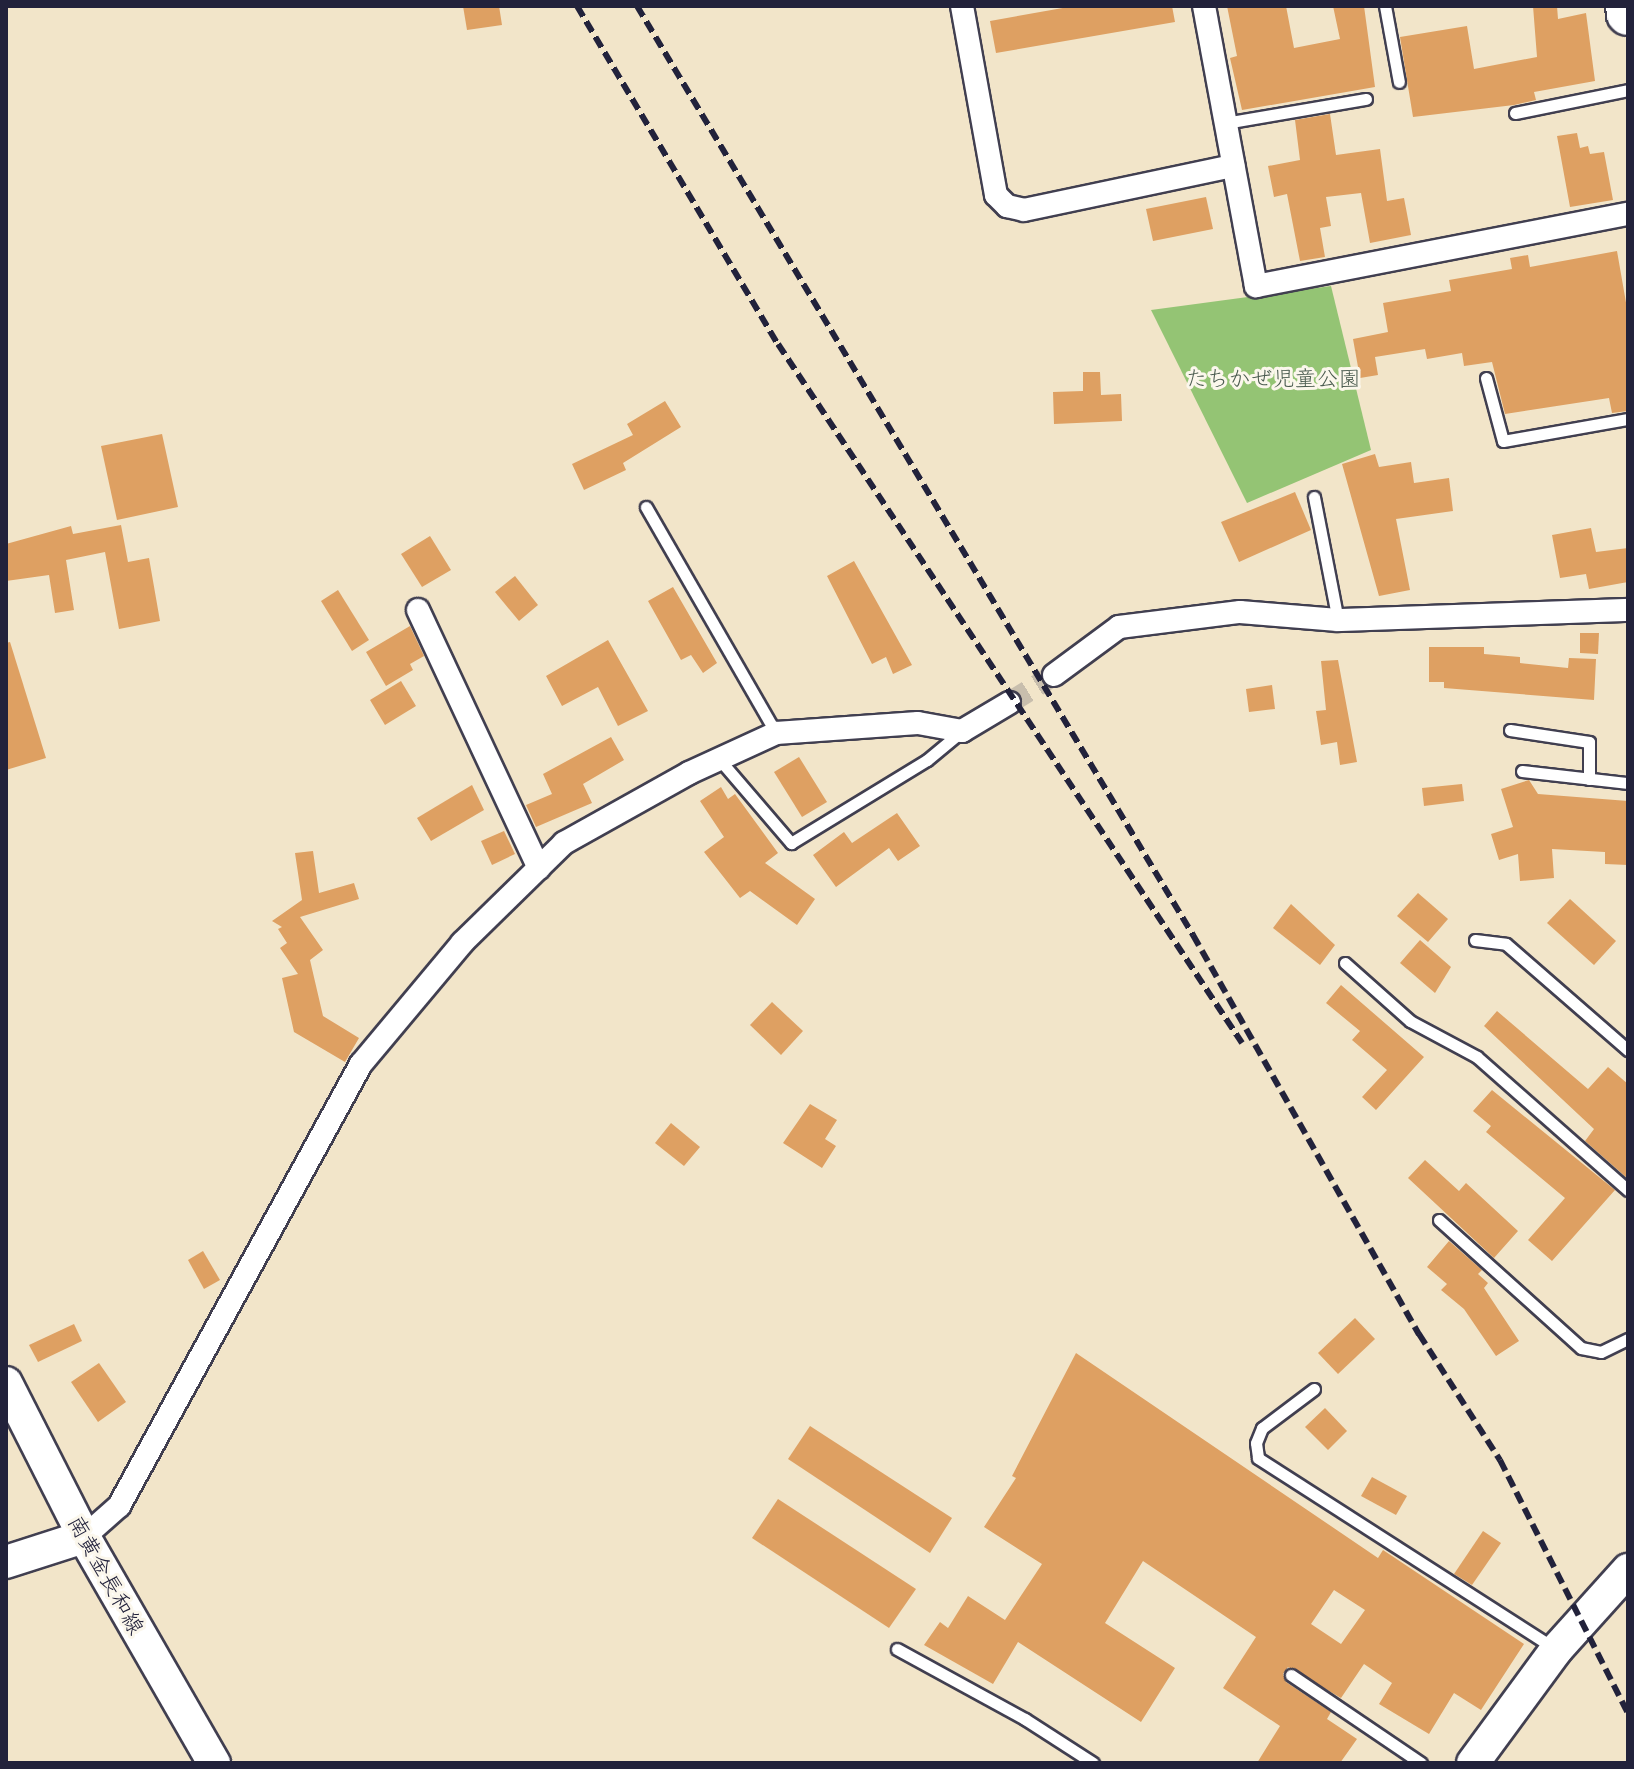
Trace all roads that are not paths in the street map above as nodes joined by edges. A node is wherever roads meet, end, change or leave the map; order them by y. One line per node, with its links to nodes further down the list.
1 (962, 6): 11 (street)
2 (1204, 6): 10 (street)
3 (1385, 6): 6 (lane)
4 (1627, 6): 5 (highway)
5 (1628, 14)
6 (1399, 82)
7 (1628, 90): 9 (lane)
8 (1366, 99): 10 (lane)
9 (1515, 113)
10 (1225, 123): 11 (street)
11 (1233, 166): 12 (street)
12 (1628, 214)
13 (1486, 378): 14 (lane)
14 (1628, 419)
15 (1314, 497): 19 (lane)
16 (646, 507): 24 (lane)
17 (418, 610): 29 (street)
18 (1628, 610): 19 (street)
19 (1338, 620): 20 (street)
20 (1054, 675)
21 (1009, 703): 23 (street)
22 (1510, 730): 27 (lane)
23 (962, 731): 24 (street); 25 (lane)
24 (776, 733): 25 (street)
25 (719, 758): 29 (street)
26 (1522, 771): 27 (lane)
27 (1589, 779): 28 (lane)
28 (1628, 783)
29 (539, 868): 38 (street)
30 (1475, 940): 32 (lane)
31 (1345, 963): 33 (lane)
32 (1628, 1050)
33 (1628, 1190)
34 (1439, 1220): 35 (lane)
35 (1628, 1339)
36 (6, 1383): 38 (main road, 南黄金長和線)
37 (1314, 1389): 42 (lane)
38 (84, 1537): 39 (main road); 44 (main road, 南黄金長和線)
39 (6, 1562)
40 (1628, 1570): 42 (main road)
41 (897, 1649): 45 (lane)
42 (1556, 1650): 47 (main road)
43 (1291, 1675): 46 (lane)
44 (214, 1763)
45 (1093, 1763)
46 (1421, 1763)
47 (1473, 1763)

